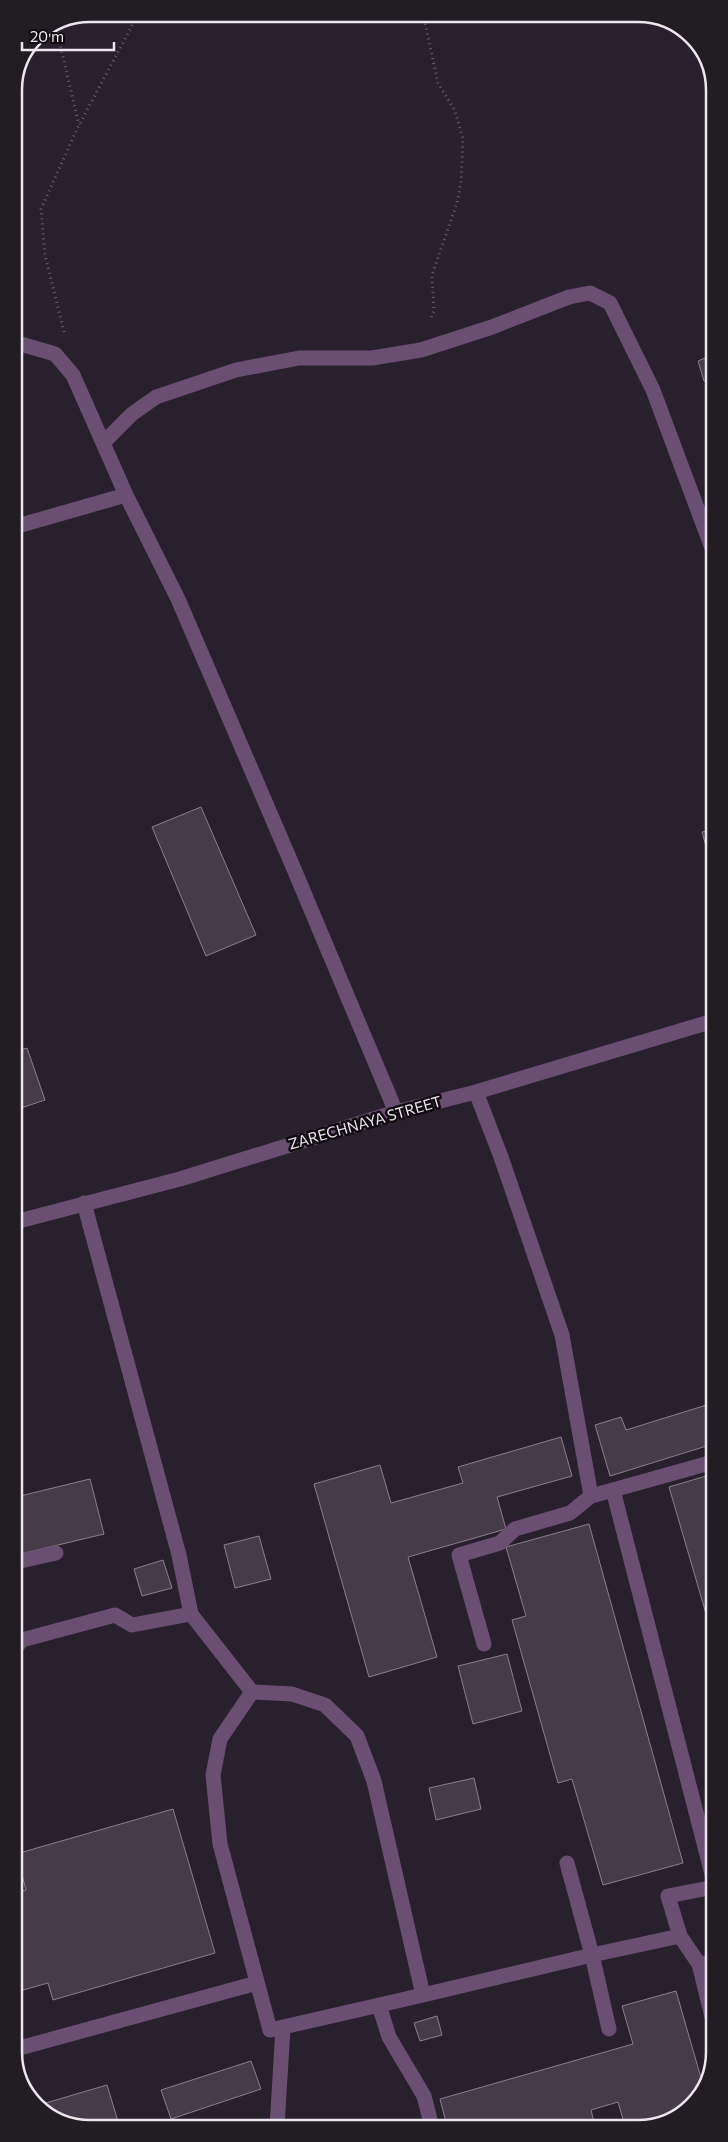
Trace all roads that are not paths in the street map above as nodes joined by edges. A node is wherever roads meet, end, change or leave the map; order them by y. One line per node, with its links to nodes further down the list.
1 (22, 344): 2 (street)
2 (102, 443): 3 (street); 5 (street)
3 (126, 496): 4 (street); 8 (street)
4 (22, 526)
5 (706, 532)
6 (706, 1023): 7 (street, ZARECHNAYA STREET)
7 (476, 1092): 8 (street, ZARECHNAYA STREET); 13 (street)
8 (396, 1112): 9 (street, ZARECHNAYA STREET)
9 (84, 1203): 10 (street, ZARECHNAYA STREET); 16 (street)
10 (22, 1220)
11 (706, 1464): 12 (street)
12 (613, 1490): 13 (street); 20 (street)
13 (591, 1496): 18 (street)
14 (56, 1553): 15 (street)
15 (22, 1561)
16 (191, 1614): 17 (street); 19 (street)
17 (22, 1640)
18 (484, 1644)
19 (252, 1692): 27 (street); 29 (street)
20 (706, 1851)
21 (567, 1862): 24 (street)
22 (706, 1889): 23 (street)
23 (680, 1936): 24 (street); 26 (street)
24 (592, 1955): 29 (street); 32 (street)
25 (706, 1963): 26 (street)
26 (699, 1964): 28 (street)
27 (257, 1983): 31 (street); 33 (street)
28 (706, 1993)
29 (424, 1995): 30 (street)
30 (380, 2005): 31 (street); 35 (street)
31 (283, 2028): 34 (street)
32 (609, 2029)
33 (22, 2047)
34 (277, 2119)
35 (430, 2120)

